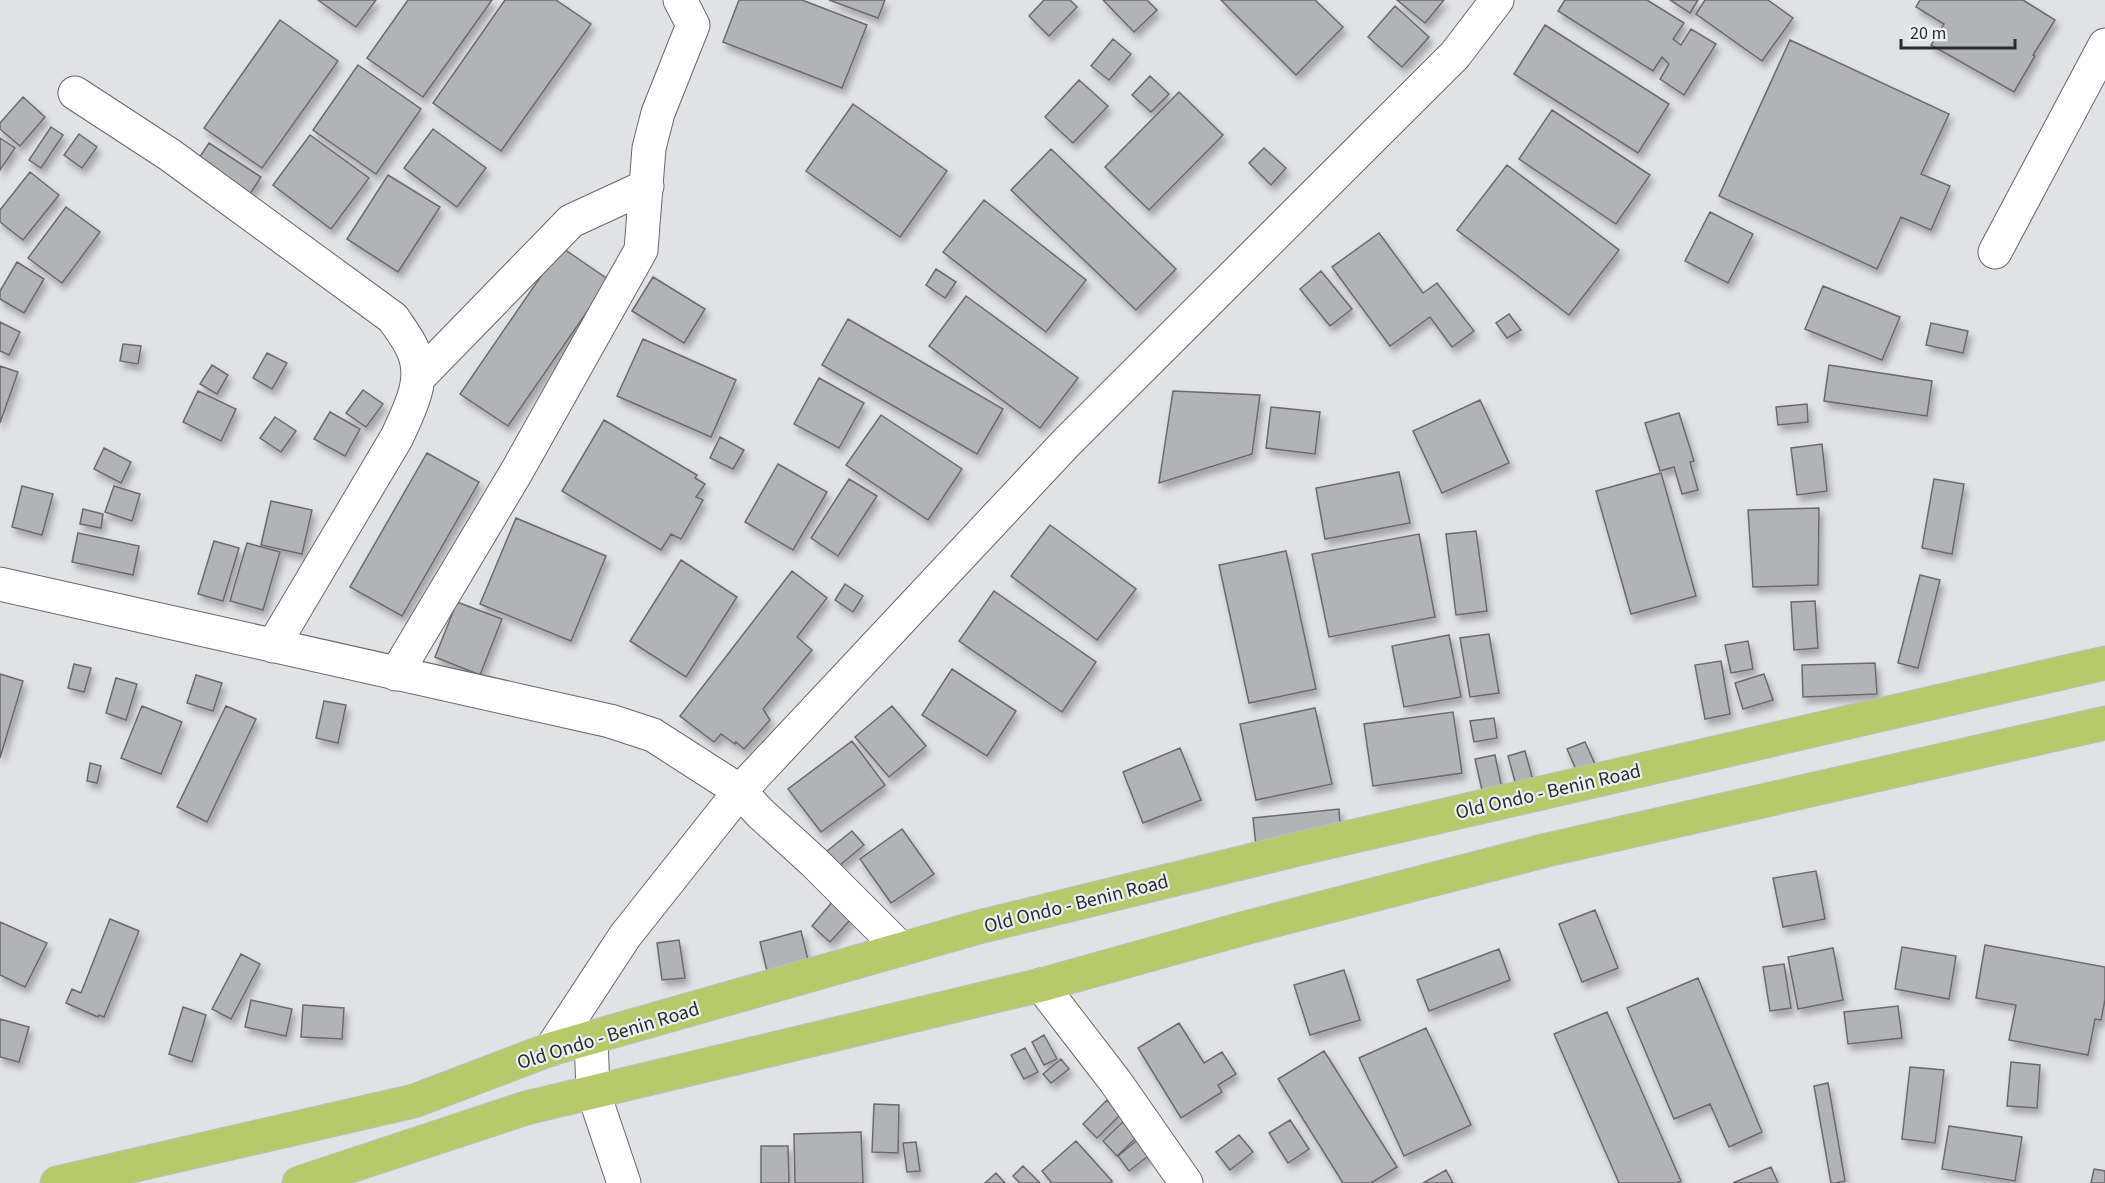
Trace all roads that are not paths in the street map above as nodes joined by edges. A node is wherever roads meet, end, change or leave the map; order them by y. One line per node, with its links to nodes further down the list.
1 (680, 0): 5 (street)
2 (1497, 0): 13 (street)
3 (2105, 45): 6 (street)
4 (75, 93): 7 (street)
5 (647, 186): 7 (street); 11 (street)
6 (1995, 252)
7 (420, 376): 9 (street)
8 (0, 584): 9 (street)
9 (273, 646): 11 (street)
10 (2105, 663): 14 (main road, Old Ondo - Benin Road)
11 (396, 674): 13 (street)
12 (2105, 723): 15 (main road)
13 (740, 791): 14 (street); 17 (street)
14 (901, 949): 16 (main road, Old Ondo - Benin Road)
15 (1041, 986): 18 (main road); 22 (street)
16 (591, 1038): 17 (main road, Old Ondo - Benin Road); 18 (street)
17 (551, 1049): 19 (main road, Old Ondo - Benin Road)
18 (593, 1091): 20 (main road); 21 (street)
19 (57, 1183)
20 (299, 1183)
21 (624, 1183)
22 (1186, 1183)

